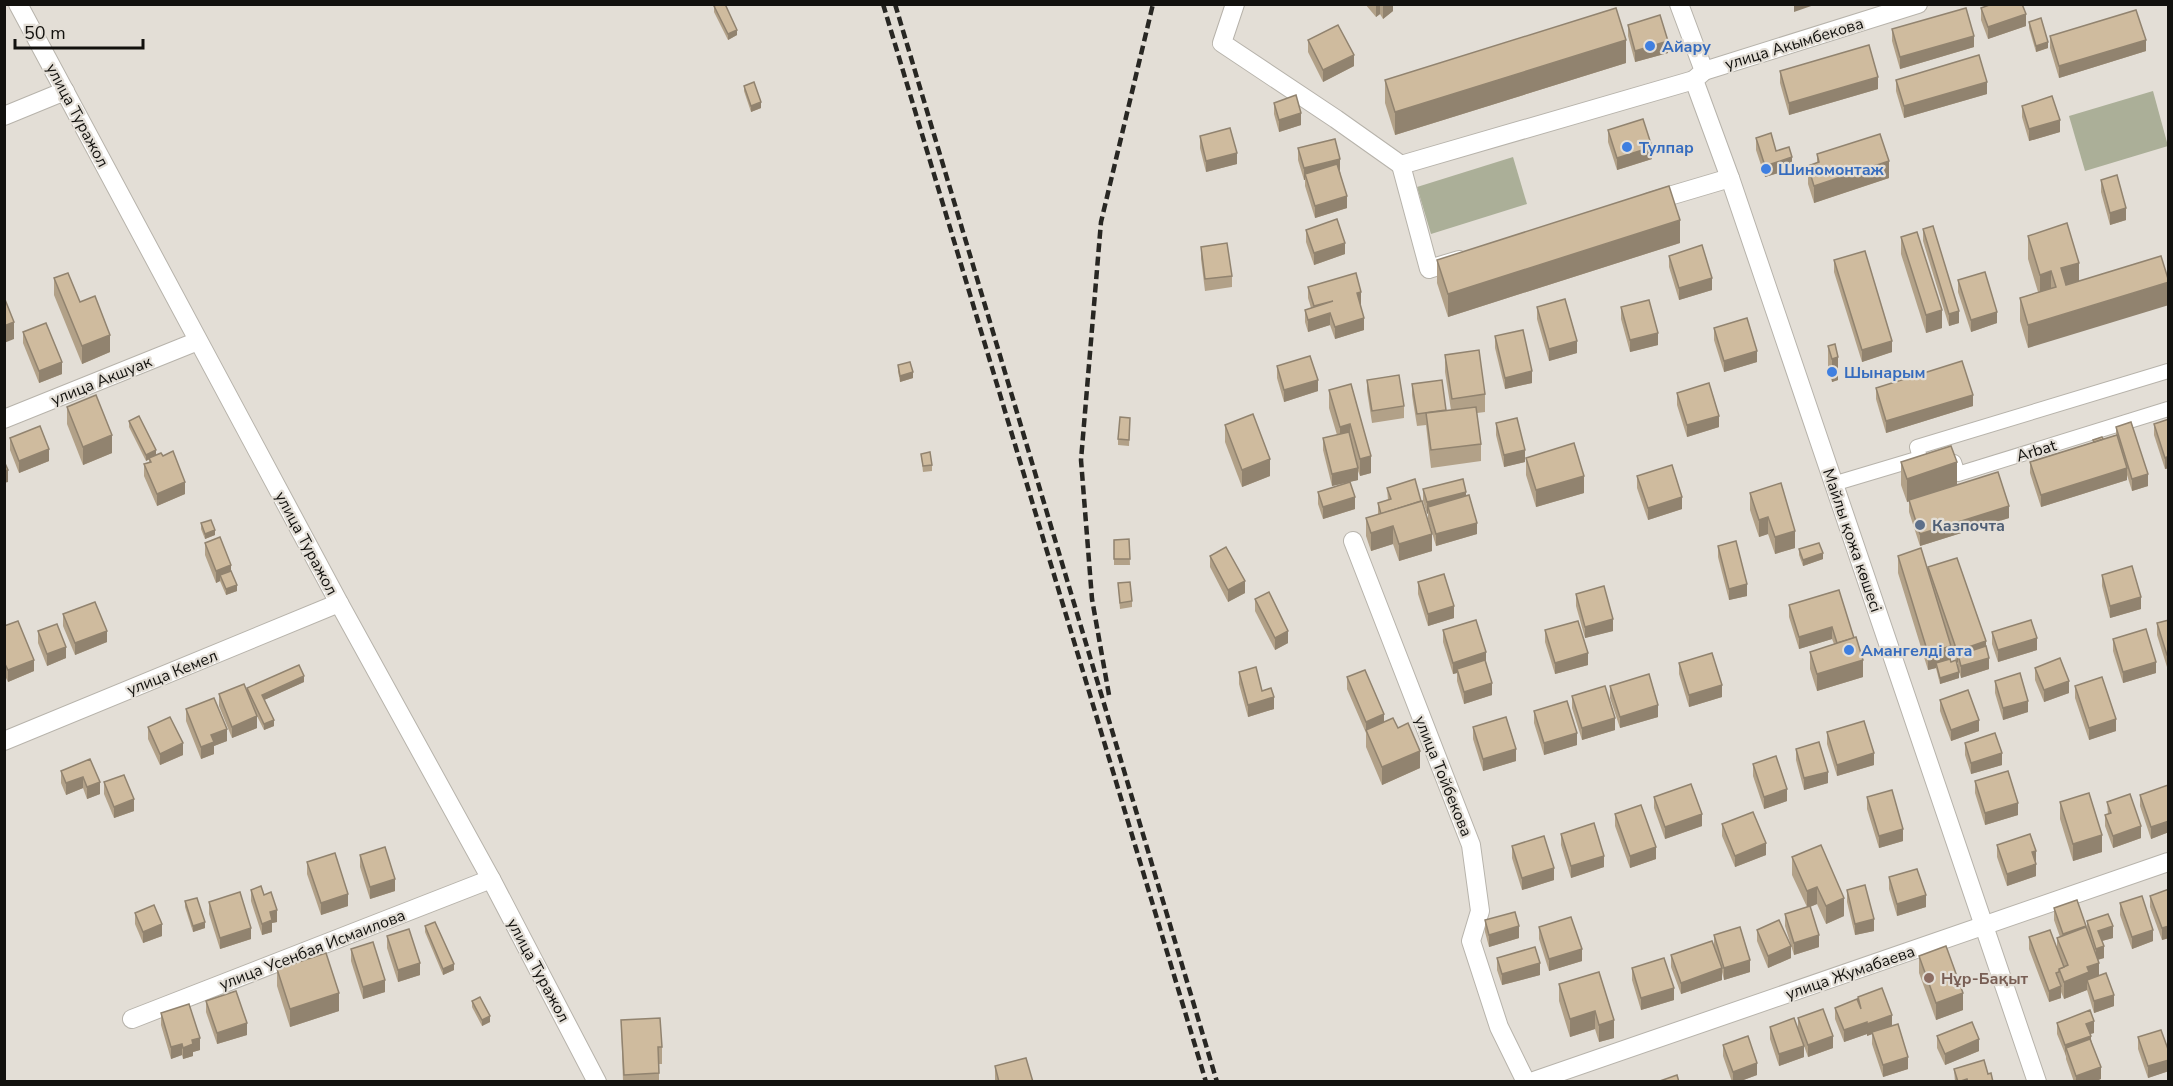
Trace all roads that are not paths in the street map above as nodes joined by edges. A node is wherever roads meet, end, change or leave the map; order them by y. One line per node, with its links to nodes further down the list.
1 (18, 4): 6 (street, улица Туражол)
2 (1235, 4): 8 (street)
3 (1679, 4): 5 (street, Майлы қожа көшесі)
4 (1918, 4): 5 (street, улица Акымбекова)
5 (1699, 75): 8 (street, улица Акымбекова); 9 (street, Майлы қожа көшесі)
6 (65, 91): 7 (street); 12 (street, улица Туражол)
7 (4, 116)
8 (1401, 165): 11 (street)
9 (1730, 178): 10 (street); 17 (street, Майлы қожа көшесі)
10 (1630, 208)
11 (1474, 255)
12 (198, 341): 15 (street, улица Акшуак); 19 (street, улица Туражол)
13 (2169, 371): 16 (street)
14 (2169, 409): 16 (street, Arbat)
15 (4, 418)
16 (1926, 466): 17 (street, Arbat)
17 (1833, 484): 23 (street, Майлы қожа көшесі)
18 (1353, 541): 26 (street, улица Тойбекова)
19 (339, 603): 20 (street, улица Кемел); 22 (street, улица Туражол)
20 (4, 741)
21 (2169, 862): 23 (street, улица Жумабаева)
22 (491, 879): 24 (street, улица Усенбая Исмаилова); 25 (street, улица Туражол)
23 (1984, 926): 27 (street, улица Жумабаева); 28 (street, Майлы қожа көшесі)
24 (132, 1019)
25 (597, 1082)
26 (1526, 1082)
27 (1531, 1082)
28 (2037, 1082)

